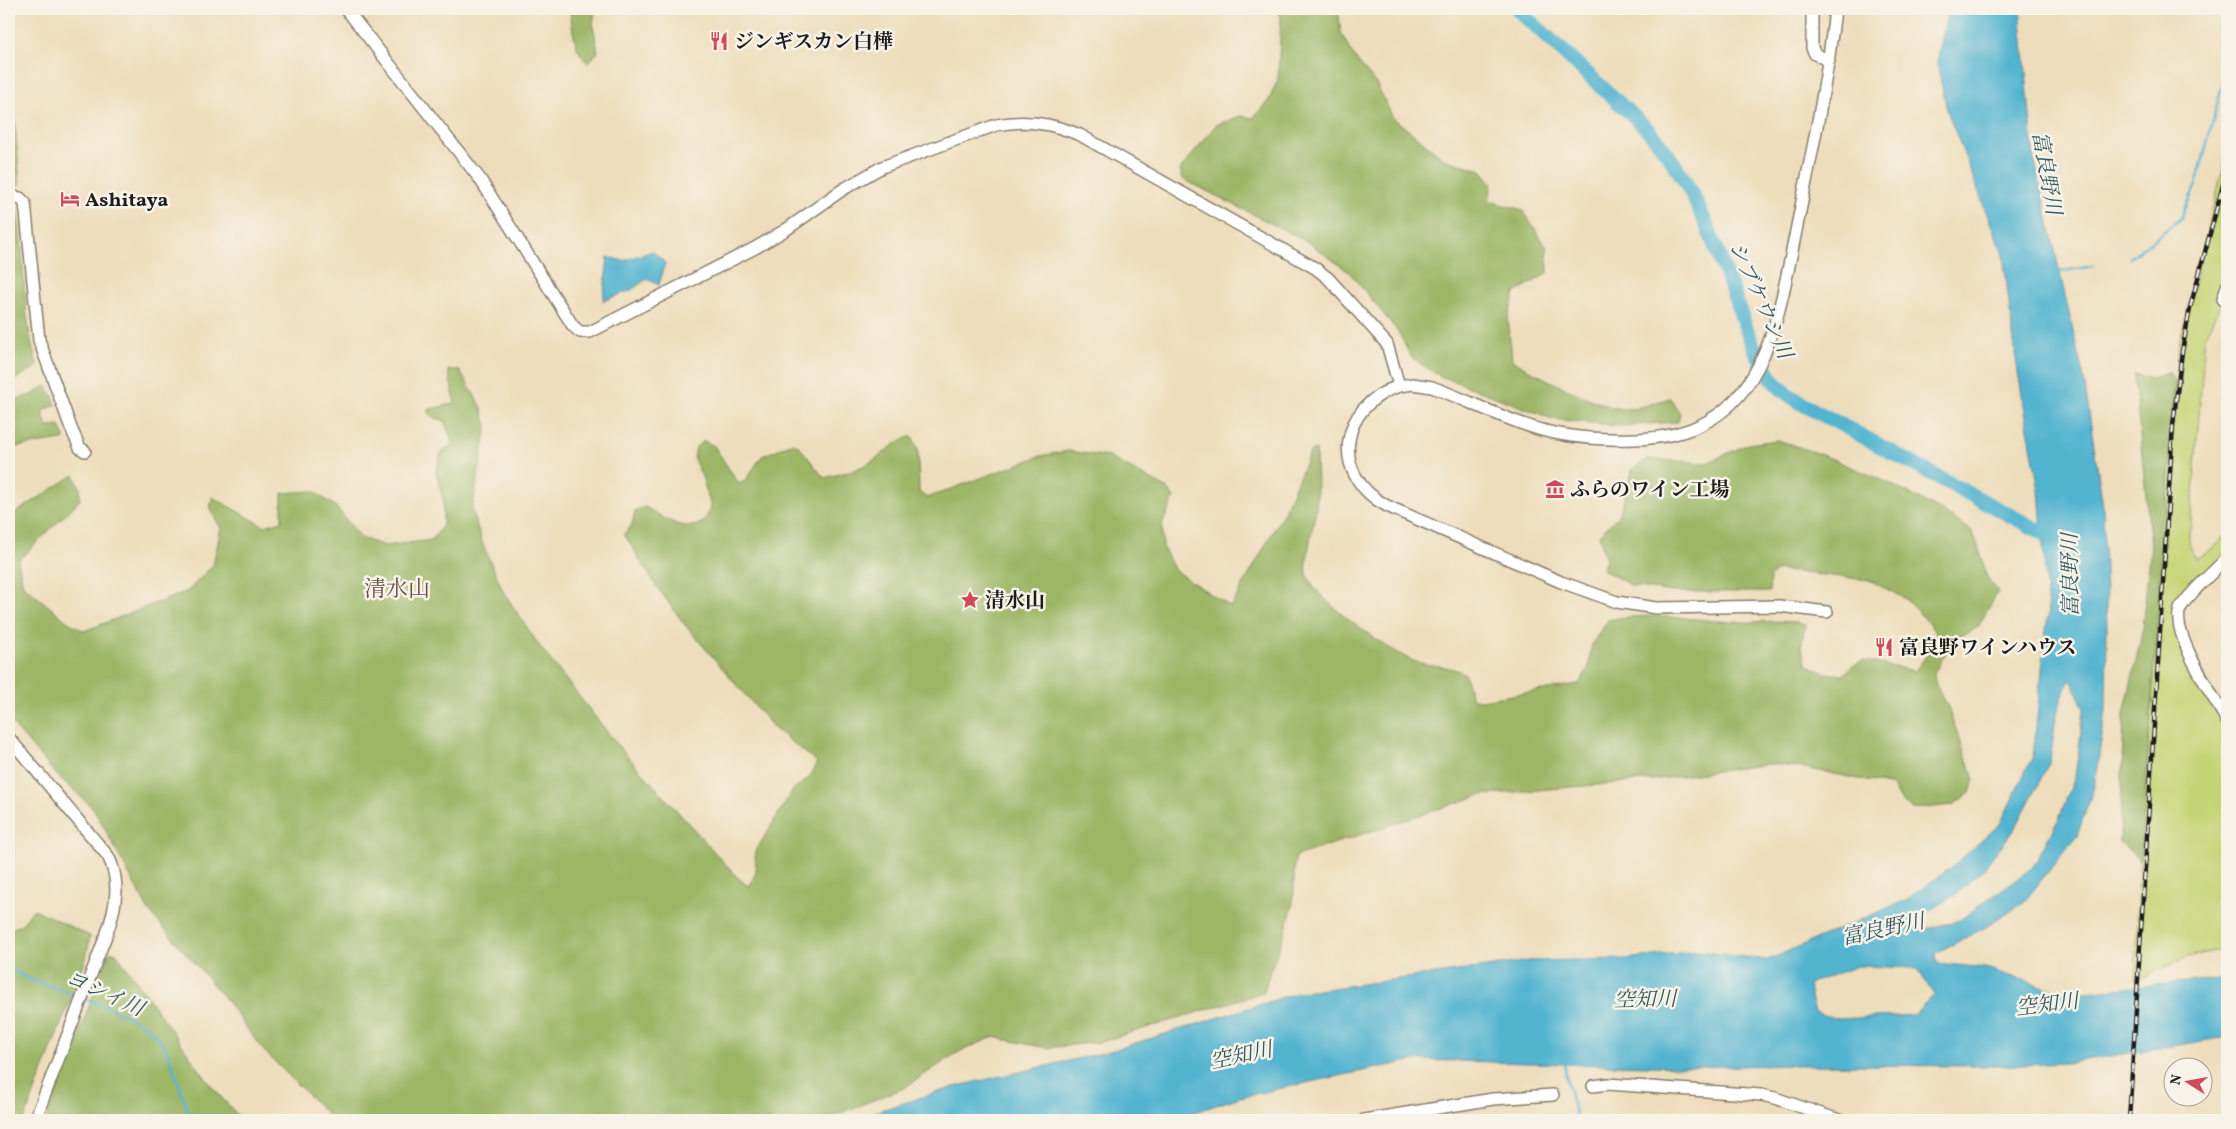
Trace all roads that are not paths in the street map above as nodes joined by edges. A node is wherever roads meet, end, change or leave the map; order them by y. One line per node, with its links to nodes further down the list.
1 (346, 9): 8 (street)
2 (1812, 9): 4 (street)
3 (1835, 9): 4 (street)
4 (1829, 60): 8 (street)
5 (9, 196): 9 (street)
6 (2227, 286): 7 (street)
7 (2227, 303)
8 (1399, 386): 11 (street)
9 (85, 451)
10 (2227, 558): 12 (street)
11 (1827, 612)
12 (2227, 721)
13 (9, 738): 16 (street)
14 (1593, 1086): 18 (street)
15 (1553, 1095): 17 (street)
16 (35, 1120)
17 (1364, 1120)
18 (1839, 1120)

